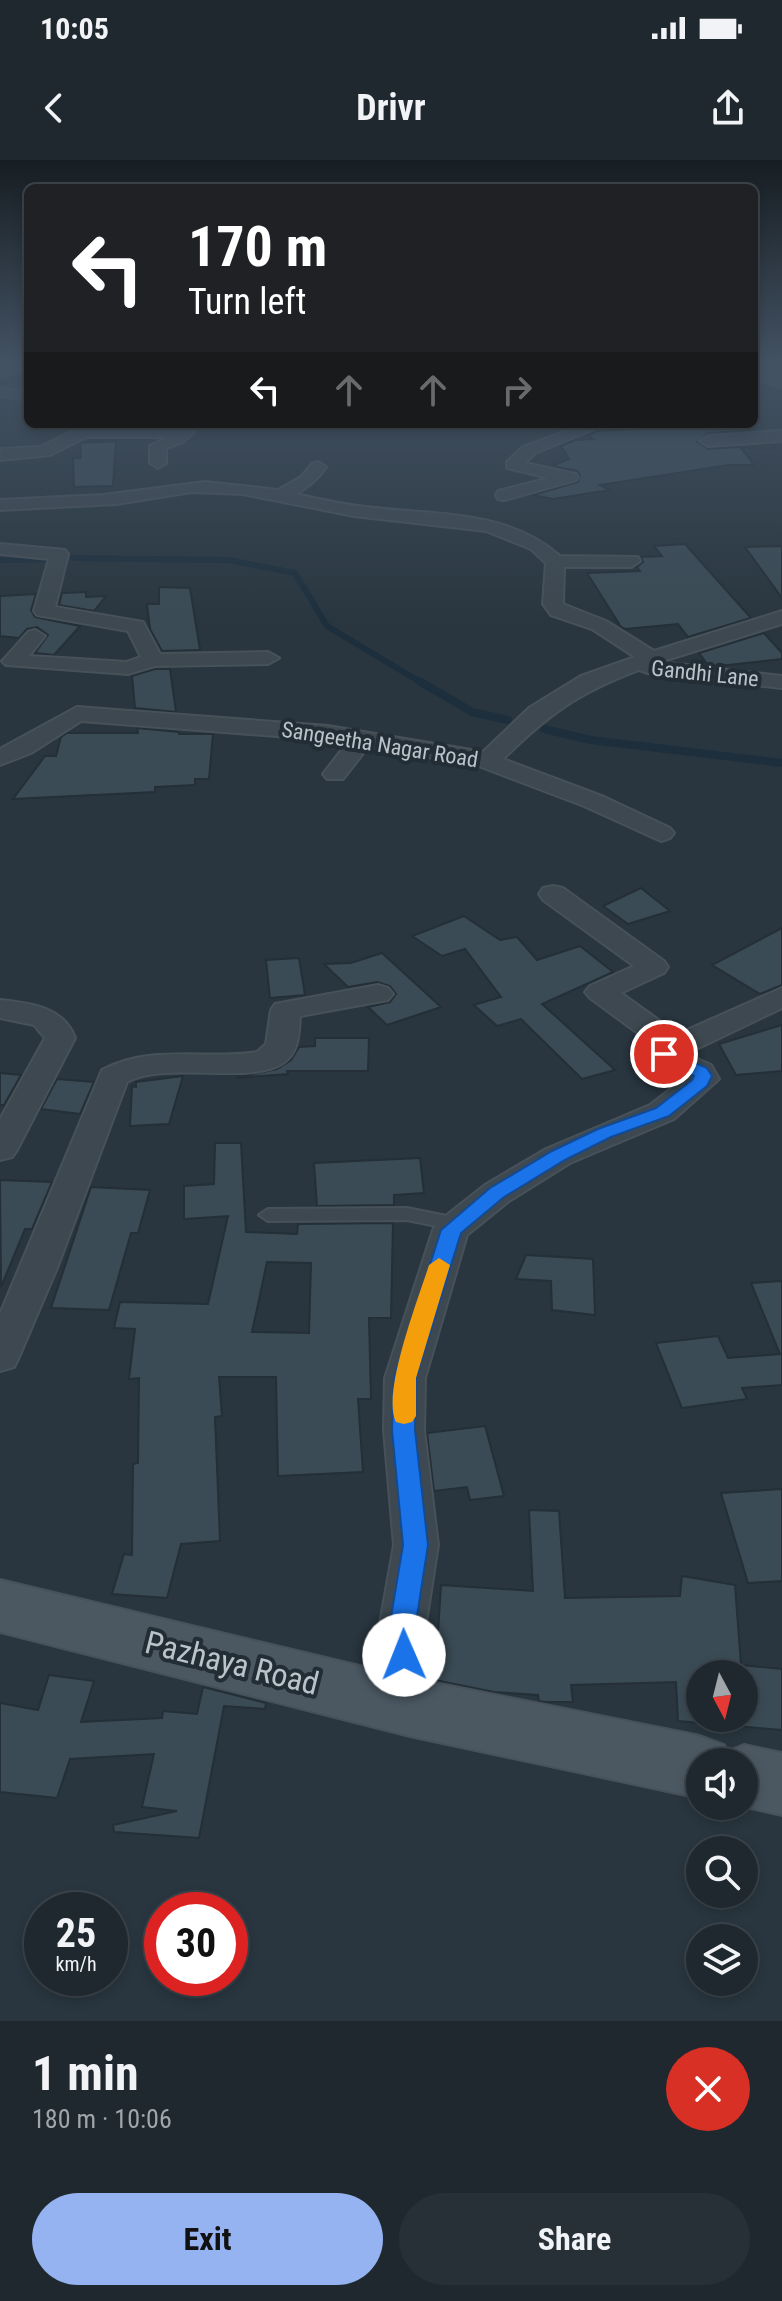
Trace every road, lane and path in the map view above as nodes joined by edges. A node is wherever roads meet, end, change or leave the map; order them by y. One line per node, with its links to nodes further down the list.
1 (52, 448): 4 (street)
2 (158, 448): 5 (street)
3 (535, 448): 8 (street)
4 (0, 455)
5 (158, 463)
6 (318, 467): 7 (street)
7 (283, 494): 9 (street); 12 (street)
8 (504, 495)
9 (0, 505)
10 (0, 549): 17 (street)
11 (631, 561): 12 (street)
12 (555, 562): 16 (street)
13 (782, 617): 16 (street, Sangeetha Nagar Road)
14 (35, 636): 19 (street)
15 (268, 658): 17 (street)
16 (651, 658): 18 (street, Sangeetha Nagar Road)
17 (153, 660): 19 (street)
18 (629, 666): 20 (street, Gandhi Lane); 24 (street, Sangeetha Nagar Road)
19 (128, 668): 21 (street)
20 (782, 682)
21 (77, 714): 22 (street, Sangeetha Nagar Road); 23 (street)
22 (362, 739): 24 (street, Sangeetha Nagar Road); 25 (street)
23 (0, 758)
24 (484, 760): 26 (street)
25 (335, 774)
26 (661, 833)
27 (553, 894): 31 (street)
28 (378, 994): 35 (street)
29 (782, 997): 31 (street)
30 (0, 1009): 32 (street)
31 (677, 1047): 34 (street)
32 (0, 1150)
33 (268, 1215): 34 (lane)
34 (457, 1224): 37 (street)
35 (0, 1357)
36 (2, 1609): 37 (street, Pazhaya Road)
37 (410, 1707): 38 (street, Pazhaya Road)
38 (686, 1764)
39 (758, 1779): 40 (street)
40 (782, 1784)

